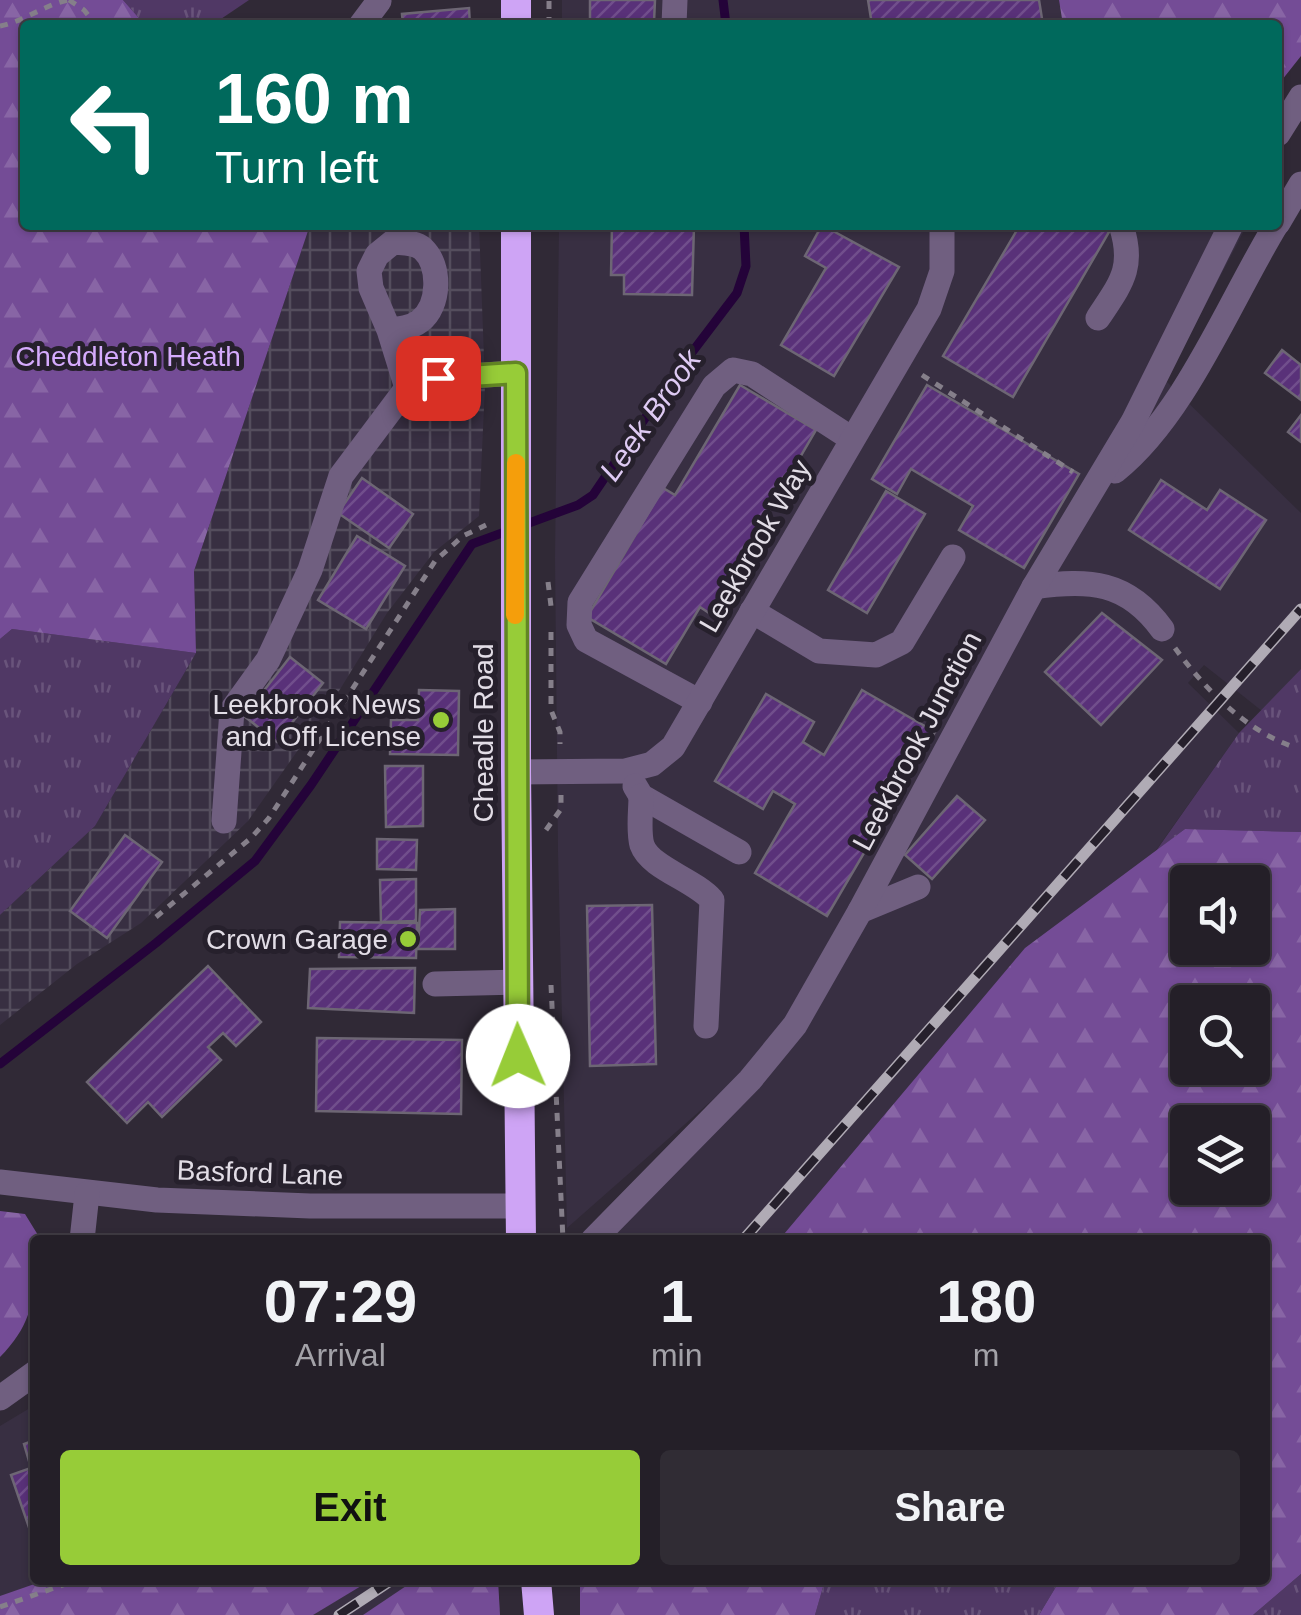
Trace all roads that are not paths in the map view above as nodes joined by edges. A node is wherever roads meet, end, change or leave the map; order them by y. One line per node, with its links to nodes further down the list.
1 (1301, 97): 2 (street)
2 (1282, 128)
3 (1301, 184): 4 (street)
4 (1282, 216)
5 (516, 230): 12 (highway, Cheadle Road)
6 (942, 230): 14 (street, Leekbrook Way)
7 (1123, 230): 10 (street)
8 (1228, 230): 15 (street, Leekbrook Junction)
9 (1274, 230): 15 (street)
10 (1098, 318)
11 (390, 330): 13 (street)
12 (516, 373): 13 (street); 22 (highway, Cheadle Road)
13 (408, 388): 24 (street)
14 (852, 439): 18 (street, Leekbrook Way); 20 (street)
15 (1098, 485): 17 (street, Leekbrook Junction)
16 (953, 556): 18 (street)
17 (1034, 587): 19 (street); 27 (street, Leekbrook Junction)
18 (752, 610): 20 (street, Leekbrook Way)
19 (1162, 629)
20 (700, 702): 21 (street, Leekbrook Way)
21 (625, 771): 22 (street, Leekbrook Way); 23 (street)
22 (516, 772): 28 (highway, Cheadle Road)
23 (641, 796): 25 (street); 30 (street)
24 (224, 821)
25 (740, 852)
26 (918, 887): 27 (street)
27 (860, 911): 36 (street, Leekbrook Junction)
28 (517, 982): 29 (street); 33 (highway, Cheadle Road)
29 (435, 984)
30 (706, 1026)
31 (0, 1182): 32 (street, Basford Lane)
32 (87, 1194): 33 (street, Basford Lane); 34 (street)
33 (520, 1206): 35 (highway, Cheadle Road)
34 (83, 1235)
35 (521, 1235)
36 (598, 1235)
37 (30, 1377): 38 (street)
38 (0, 1398)
39 (536, 1585): 40 (highway)
40 (539, 1615)

